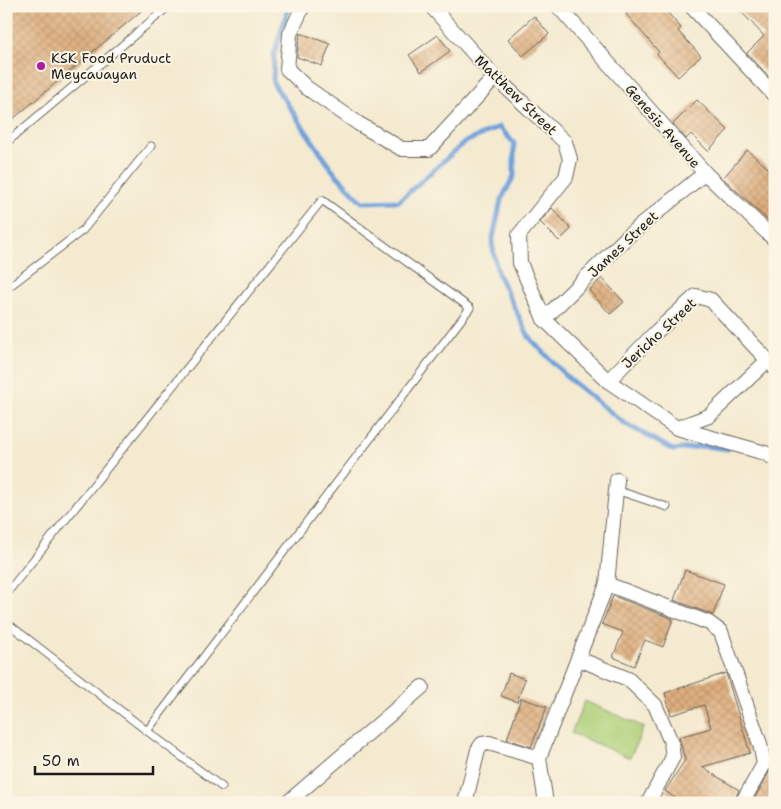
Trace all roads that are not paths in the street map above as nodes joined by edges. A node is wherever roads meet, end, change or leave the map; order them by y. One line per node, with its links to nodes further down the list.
1 (169, 6): 8 (lane)
2 (303, 6): 6 (street)
3 (431, 6): 6 (street, Matthew Street)
4 (558, 6): 10 (street, Genesis Avenue)
5 (691, 6): 7 (street)
6 (495, 77): 13 (street, Matthew Street)
7 (775, 96)
8 (6, 143)
9 (152, 146): 12 (lane)
10 (705, 173): 11 (street, Genesis Avenue); 13 (street, James Street)
11 (775, 240)
12 (6, 289)
13 (544, 319): 15 (street, Matthew Street)
14 (771, 365): 15 (street, Jericho Street); 16 (street)
15 (608, 381): 16 (street, Matthew Street)
16 (678, 428): 17 (street, Matthew Street)
17 (775, 459)
18 (617, 485): 19 (lane); 20 (street)
19 (667, 507)
20 (606, 584): 23 (street); 32 (street)
21 (6, 594): 25 (lane)
22 (6, 622): 25 (lane)
23 (579, 659): 26 (street); 31 (street)
24 (422, 687): 28 (street)
25 (147, 731): 27 (lane)
26 (539, 758): 29 (street); 30 (street)
27 (222, 787)
28 (287, 803)
29 (464, 803)
30 (546, 803)
31 (648, 803)
32 (742, 803)

